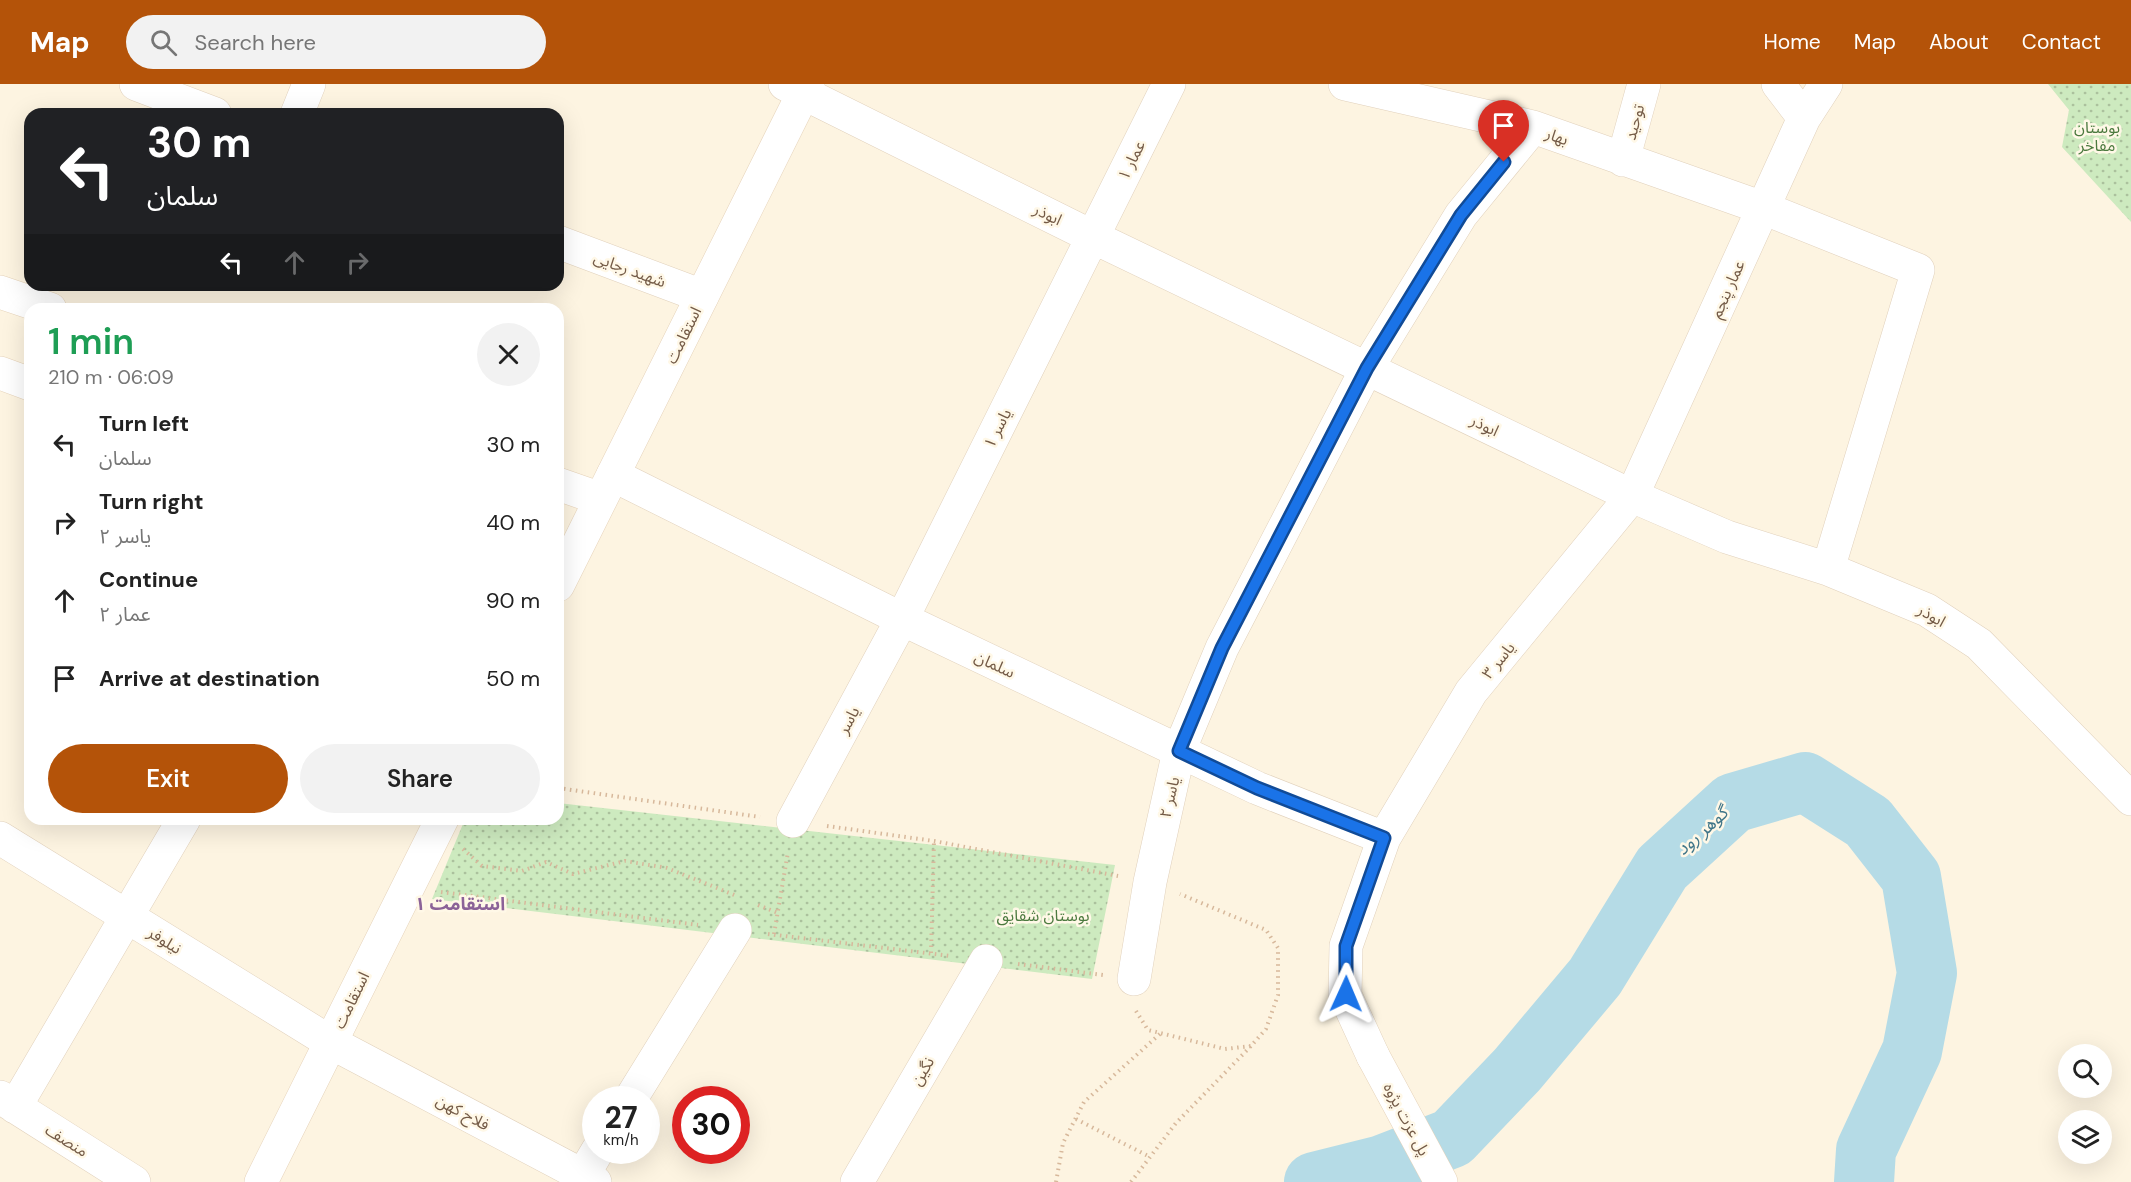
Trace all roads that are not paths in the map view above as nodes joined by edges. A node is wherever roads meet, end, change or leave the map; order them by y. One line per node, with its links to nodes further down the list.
1 (136, 84): 9 (street)
2 (309, 84): 10 (street)
3 (1168, 84): 15 (street, عمار ۱)
4 (1345, 84): 12 (street, بهار)
5 (1644, 84): 13 (street, توحید)
6 (1778, 84): 11 (street)
7 (1826, 84): 11 (street, عمار پنجم)
8 (799, 87): 15 (street, ابوذر); 18 (street, استقامت)
9 (199, 108)
10 (299, 108)
11 (1804, 118): 14 (street, عمار پنجم)
12 (1533, 127): 13 (street, بهار); 20 (street, یاسر ۲)
13 (1623, 160): 14 (street, بهار)
14 (1763, 208): 25 (street, عمار پنجم); 27 (street, بهار)
15 (1093, 237): 20 (street, ابوذر); 28 (street, یاسر ۱)
16 (564, 244): 18 (street, شهید رجایی)
17 (0, 292): 19 (street)
18 (702, 296): 24 (street, استقامت)
19 (32, 303)
20 (1367, 368): 25 (street, ابوذر); 29 (street, یاسر ۲)
21 (0, 373): 22 (street)
22 (24, 382)
23 (564, 484): 24 (street, سلمان)
24 (607, 487): 26 (street, استقامت); 28 (street, سلمان)
25 (1632, 496): 27 (street, ابوذر); 35 (street, یاسر ۳)
26 (564, 568)
27 (1828, 569): 30 (street, ابوذر)
28 (902, 619): 29 (street, سلمان); 31 (street, یاسر)
29 (1179, 751): 35 (street, سلمان); 39 (street, یاسر ۲)
30 (2131, 799)
31 (793, 822)
32 (180, 825): 37 (street)
33 (439, 825): 40 (street, استقامت)
34 (0, 838): 37 (street, نیلوفر)
35 (1384, 838): 41 (street, یاسر ۳)
36 (741, 915): 42 (street)
37 (128, 916): 40 (street, نیلوفر); 43 (street)
38 (986, 961): 47 (street, نگین)
39 (1134, 979)
40 (330, 1042): 44 (street, فلاح کهن); 46 (street, استقامت)
41 (1373, 1056): 48 (street, پل عزت پژوه)
42 (638, 1086)
43 (7, 1102): 45 (street, منصف)
44 (589, 1173)
45 (134, 1182)
46 (261, 1182)
47 (857, 1182)
48 (1441, 1182)

